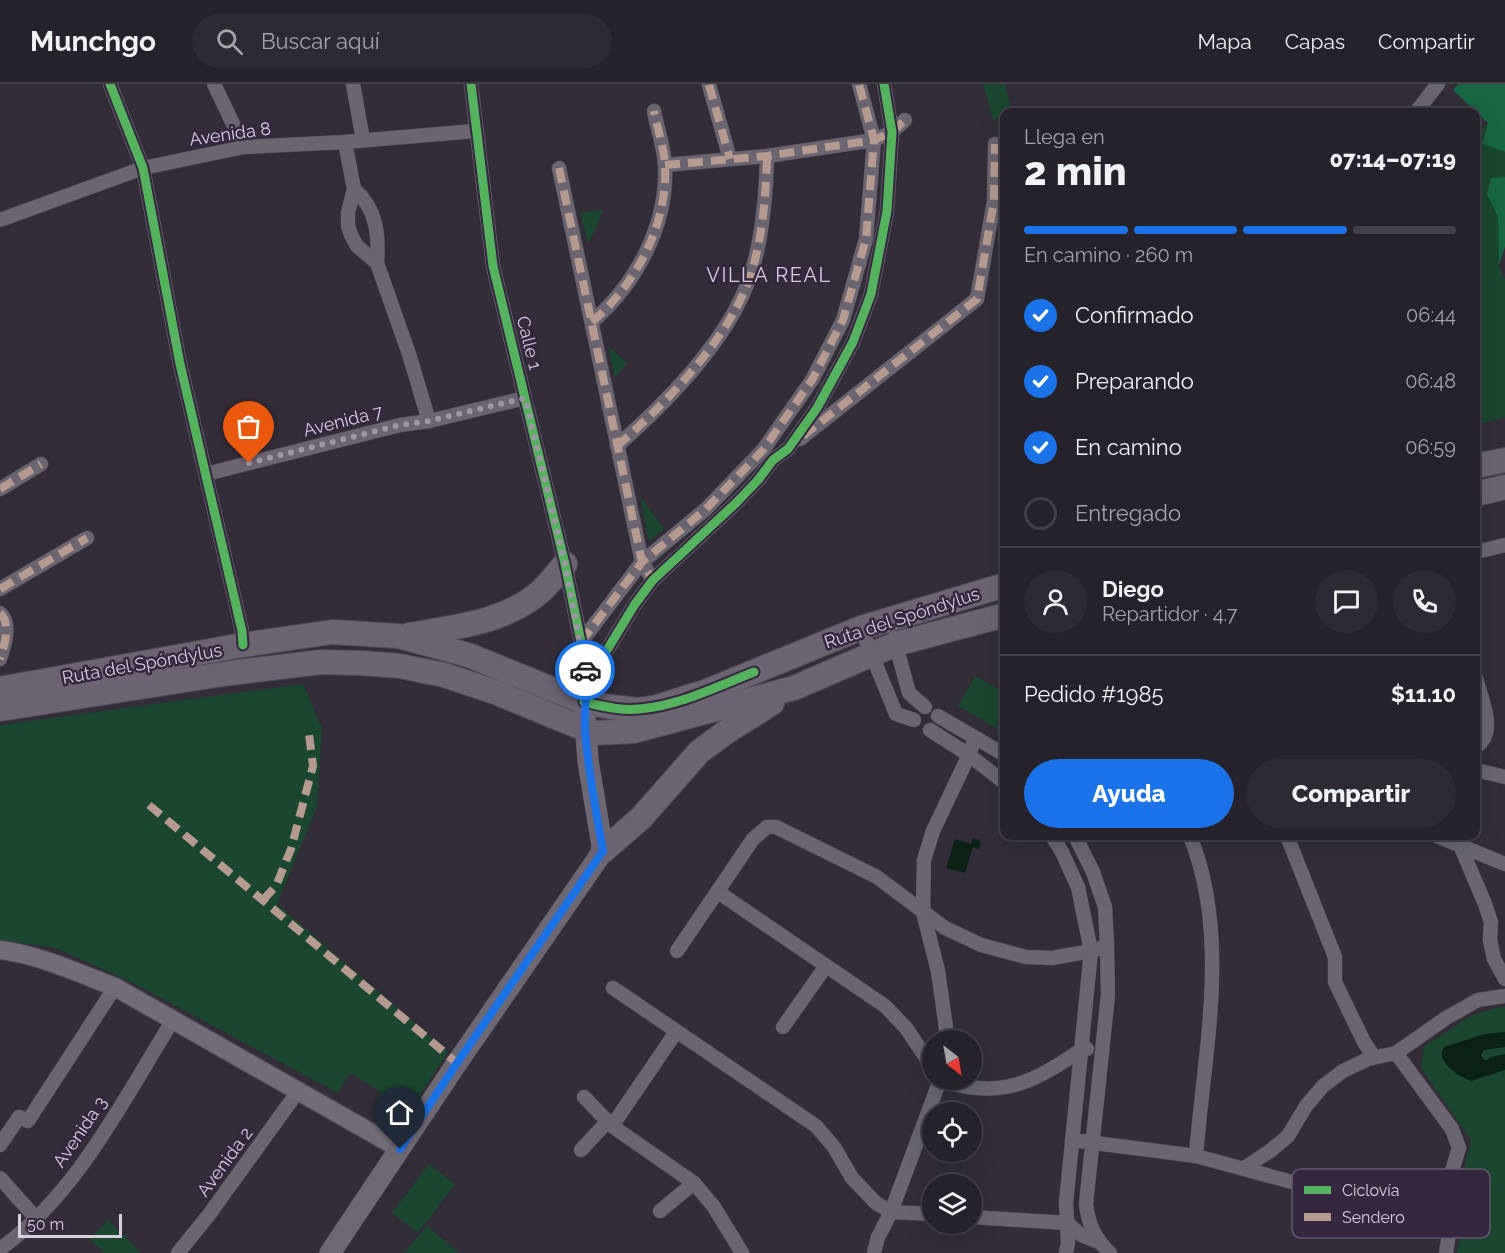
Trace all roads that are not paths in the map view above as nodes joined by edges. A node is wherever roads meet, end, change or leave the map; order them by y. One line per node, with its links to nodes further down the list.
1 (110, 84): 22 (street)
2 (214, 84): 18 (street)
3 (353, 84): 14 (street)
4 (471, 84): 12 (street, Calle 1)
5 (860, 84): 15 (street)
6 (884, 84): 13 (street)
7 (1438, 84): 9 (street)
8 (709, 85): 20 (street)
9 (1419, 108)
10 (654, 111): 21 (street)
11 (904, 120): 13 (street)
12 (476, 131): 14 (street, Avenida 8); 34 (street, Calle 1)
13 (892, 132): 15 (street); 27 (street)
14 (363, 140): 16 (street, Avenida 8)
15 (874, 140): 19 (street); 26 (street)
16 (345, 142): 18 (street, Avenida 8); 24 (street)
17 (995, 144): 37 (street)
18 (244, 147): 22 (street, Avenida 8)
19 (767, 156): 20 (street); 36 (street)
20 (730, 159): 21 (street)
21 (665, 165): 30 (street)
22 (143, 168): 25 (street, Avenida 8); 43 (street)
23 (559, 168): 30 (street)
24 (354, 189): 28 (street); 28 (street)
25 (0, 220)
26 (866, 239): 27 (street); 29 (street)
27 (882, 240): 31 (street)
28 (377, 264): 35 (street)
29 (843, 320): 31 (street); 32 (street)
30 (592, 322): 36 (street)
31 (859, 327): 33 (street)
32 (813, 381): 33 (street); 38 (street)
33 (828, 390): 37 (street)
34 (525, 398): 35 (street, Avenida 7); 53 (street, Calle 1)
35 (429, 421): 43 (street, Avenida 7)
36 (617, 446): 52 (street)
37 (788, 449): 39 (street)
38 (763, 450): 39 (street); 47 (street)
39 (773, 460): 48 (street)
40 (1505, 460): 42 (highway)
41 (41, 464): 45 (street)
42 (1480, 465)
43 (206, 474): 66 (street)
44 (1505, 487): 46 (highway)
45 (0, 489)
46 (1480, 493)
47 (706, 509): 48 (street); 52 (street)
48 (717, 521): 54 (street)
49 (87, 537): 56 (street)
50 (1505, 545): 51 (street)
51 (1480, 551)
52 (642, 562): 54 (street); 64 (street)
53 (565, 564): 63 (highway); 64 (street, Calle 1)
54 (653, 580): 71 (street)
55 (1000, 586): 59 (highway, Ruta del Spóndylus)
56 (0, 589)
57 (0, 613): 68 (street)
58 (1000, 616): 60 (highway, Ruta del Spóndylus)
59 (891, 618): 62 (highway, Ruta del Spóndylus); 65 (street)
60 (981, 621): 61 (street); 65 (highway, Ruta del Spóndylus)
61 (1000, 627)
62 (861, 628): 67 (street); 71 (highway, Ruta del Spóndylus)
63 (398, 636): 66 (highway, Ruta del Spóndylus); 71 (highway, Ruta del Spóndylus)
64 (581, 642): 71 (street, Calle 1)
65 (896, 644): 67 (highway, Ruta del Spóndylus); 72 (street)
66 (243, 645): 70 (highway, Ruta del Spóndylus)
67 (870, 654): 69 (highway, Ruta del Spóndylus); 76 (street)
68 (0, 659)
69 (794, 688): 79 (highway, Ruta del Spóndylus); 94 (highway)
70 (0, 689)
71 (585, 693): 79 (main road)
72 (909, 693): 74 (street); 76 (street)
73 (1480, 694): 82 (street)
74 (925, 707)
75 (0, 709): 79 (highway, Ruta del Spóndylus)
76 (896, 714): 78 (street)
77 (938, 716): 81 (street)
78 (914, 720)
79 (585, 730): 94 (main road)
80 (930, 730): 84 (street)
81 (975, 738): 83 (street); 84 (street)
82 (1480, 743)
83 (1000, 752)
84 (969, 755): 87 (street); 97 (street)
85 (1480, 771): 86 (street)
86 (1505, 777)
87 (1000, 779)
88 (1054, 840): 101 (street)
89 (1077, 840): 98 (street)
90 (1191, 840): 126 (street)
91 (1289, 840): 115 (street)
92 (1447, 840): 93 (street)
93 (1460, 845): 95 (street); 103 (street)
94 (603, 851): 124 (main road)
95 (1505, 864)
96 (718, 892): 97 (street); 100 (street); 102 (street)
97 (923, 912): 101 (street); 109 (street)
98 (1107, 946): 101 (street); 112 (street)
99 (0, 950): 104 (street)
100 (677, 951)
101 (1091, 951): 111 (street)
102 (826, 966): 108 (street); 113 (street)
103 (1505, 979)
104 (115, 987): 107 (street); 123 (street)
105 (613, 988): 110 (street)
106 (1505, 996): 114 (street)
107 (173, 1020): 117 (street); 135 (street, Avenida 3)
108 (783, 1027)
109 (946, 1030)
110 (676, 1032): 120 (street); 133 (street)
111 (1082, 1048): 112 (street); 116 (street); 121 (street)
112 (1101, 1050): 122 (street)
113 (922, 1052)
114 (1396, 1053): 115 (street); 128 (street)
115 (1374, 1057): 127 (street)
116 (982, 1088)
117 (299, 1090): 124 (street); 142 (street, Avenida 2)
118 (936, 1090): 133 (street)
119 (584, 1097): 120 (street)
120 (610, 1124): 125 (street); 131 (street)
121 (1072, 1140): 122 (street); 137 (street)
122 (1092, 1142): 126 (street); 139 (street)
123 (0, 1145)
124 (400, 1149): 143 (main road)
125 (581, 1150)
126 (1196, 1156): 127 (street)
127 (1244, 1168): 130 (street)
128 (1453, 1169)
129 (0, 1178): 135 (street)
130 (1292, 1181)
131 (694, 1183): 132 (street); 144 (street)
132 (660, 1211)
133 (891, 1212): 134 (street); 145 (street)
134 (922, 1214)
135 (35, 1217): 140 (street, Avenida 3)
136 (982, 1218): 137 (street)
137 (1067, 1222): 139 (street); 141 (street)
138 (1448, 1238): 147 (street)
139 (1095, 1247): 146 (street)
140 (0, 1249)
141 (1069, 1250)
142 (178, 1253)
143 (330, 1253)
144 (742, 1253)
145 (874, 1253)
146 (1110, 1253)
147 (1446, 1253)

